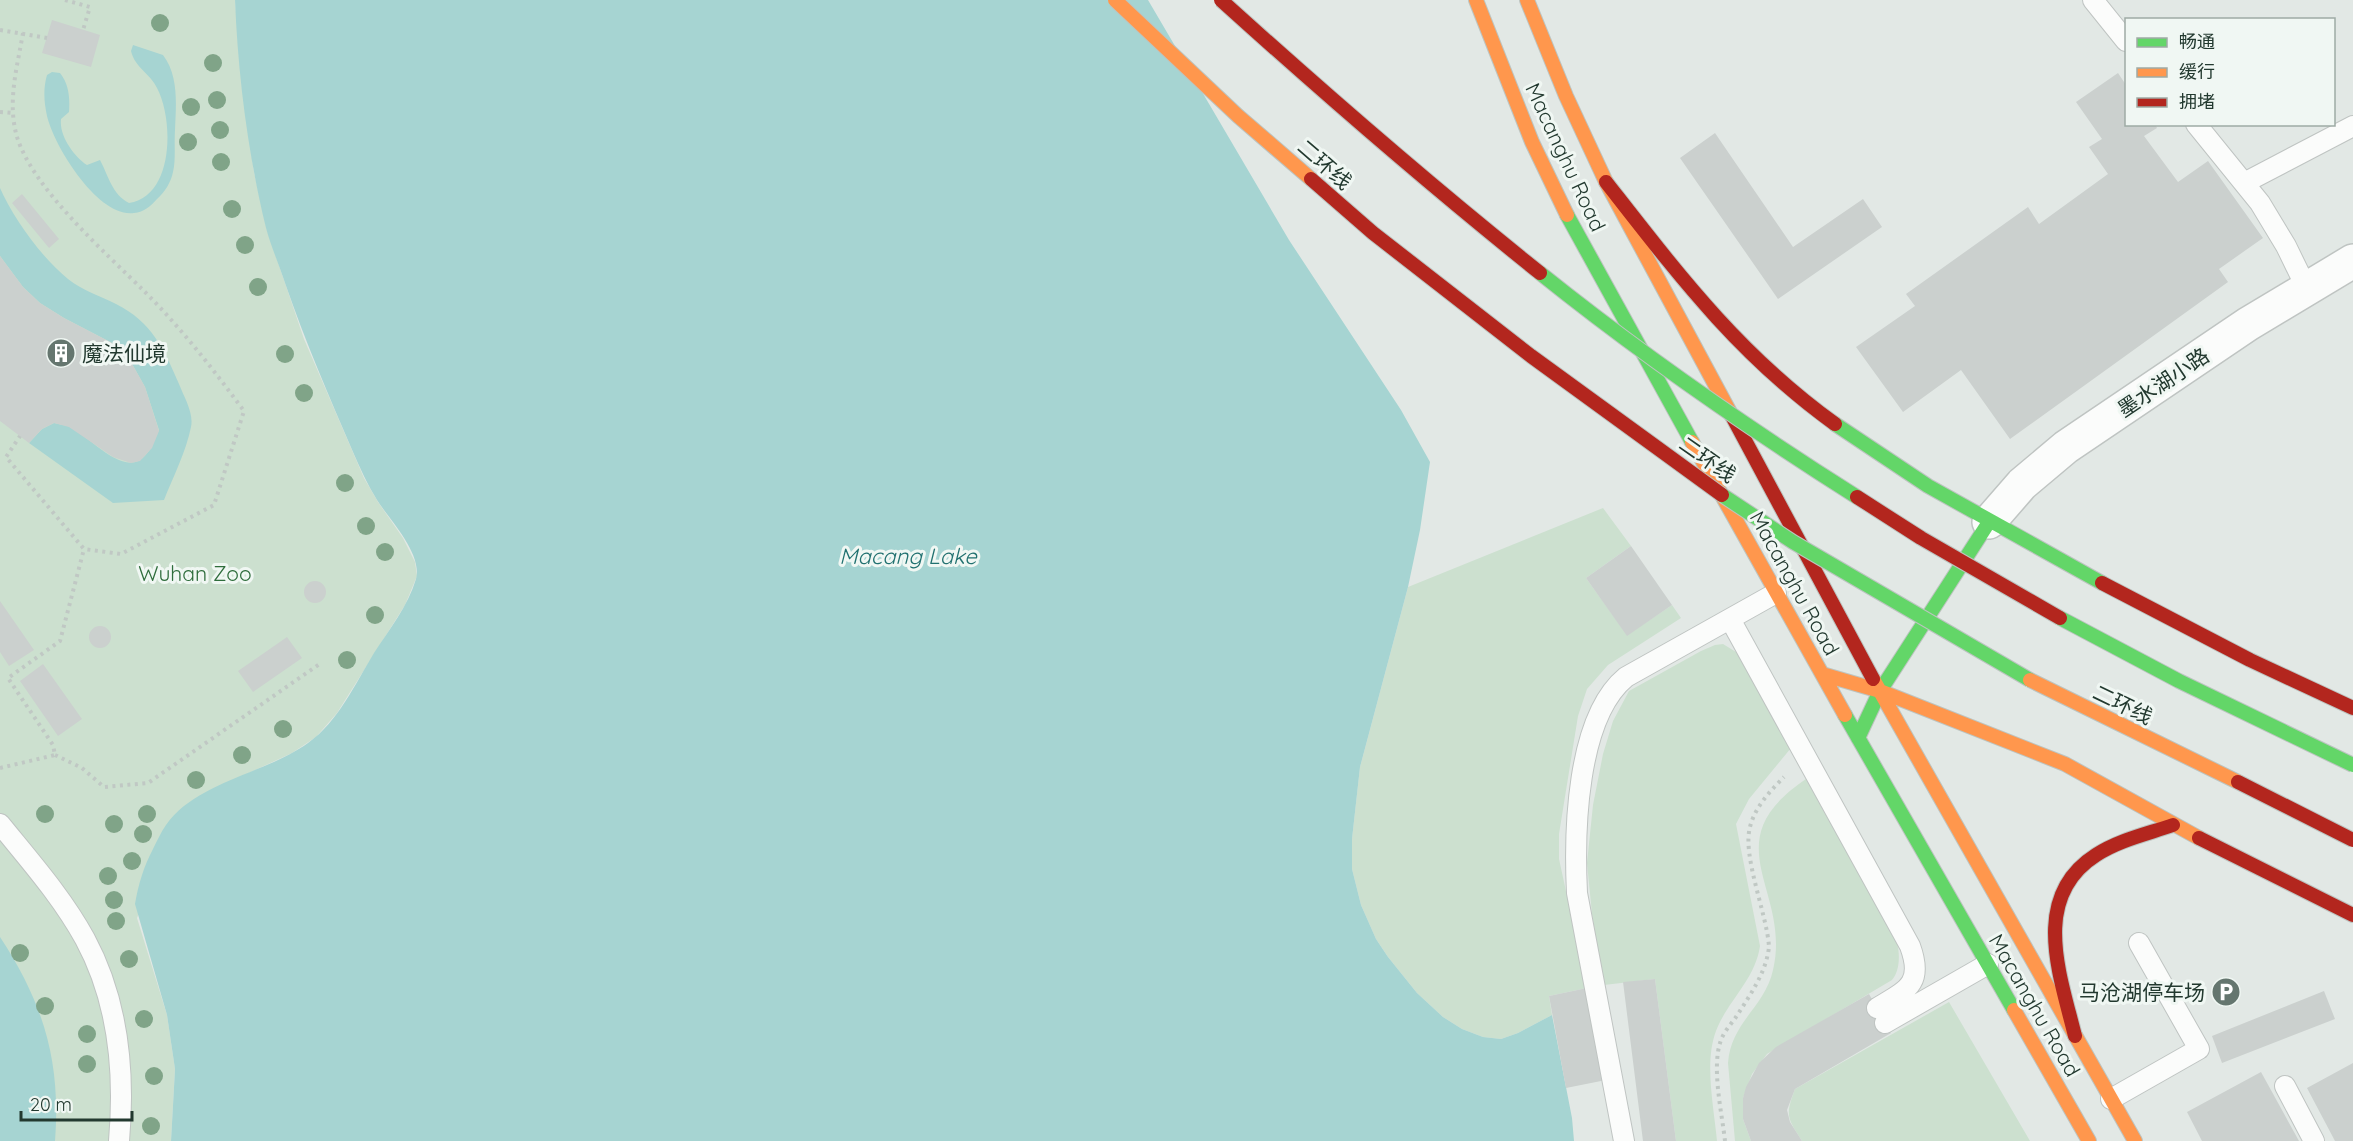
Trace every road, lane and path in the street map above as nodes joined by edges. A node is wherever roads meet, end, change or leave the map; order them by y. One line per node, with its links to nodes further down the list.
1 (65, 0): 8 (path)
2 (1115, 0): 36 (main road, 二环线, bridge)
3 (1221, 0): 32 (main road, bridge)
4 (1476, 0): 23 (main road, Macanghu Road)
5 (1527, 0): 16 (main road, Macanghu Road)
6 (2093, 0): 11 (lane)
7 (0, 30): 9 (path)
8 (82, 30)
9 (23, 33): 10 (path); 13 (path)
10 (47, 38)
11 (2125, 39)
12 (0, 112): 13 (path)
13 (13, 113): 22 (path)
14 (2198, 126): 17 (lane)
15 (2353, 126): 17 (lane)
16 (1606, 182): 21 (main road); 27 (main road, Macanghu Road)
17 (2244, 183): 19 (lane)
18 (2353, 261): 19 (street, 墨水湖小路)
19 (2306, 287): 21 (street, 墨水湖小路)
20 (20, 436): 22 (path)
21 (1989, 522): 27 (main road); 28 (main road)
22 (84, 549): 30 (path)
23 (1776, 593): 24 (lane); 26 (main road, Macanghu Road)
24 (1730, 619): 31 (lane); 44 (lane)
25 (321, 663): 30 (path)
26 (1822, 674): 27 (main road); 29 (main road, Macanghu Road)
27 (1880, 691): 29 (main road); 35 (main road); 40 (main road, Macanghu Road)
28 (2353, 708)
29 (1858, 738): 39 (main road, Macanghu Road)
30 (55, 755): 33 (path)
31 (1805, 755): 39 (lane); 45 (path)
32 (2353, 765)
33 (0, 768)
34 (0, 824): 43 (lane)
35 (2173, 825): 37 (main road); 40 (main road)
36 (2353, 840)
37 (2353, 915)
38 (2139, 943): 42 (lane)
39 (1988, 964): 46 (main road, Macanghu Road)
40 (2075, 1036): 42 (main road, Macanghu Road)
41 (2285, 1086): 48 (lane)
42 (2111, 1099): 47 (main road, Macanghu Road)
43 (119, 1141)
44 (1624, 1141)
45 (1725, 1141)
46 (2089, 1141)
47 (2135, 1141)
48 (2314, 1141)

